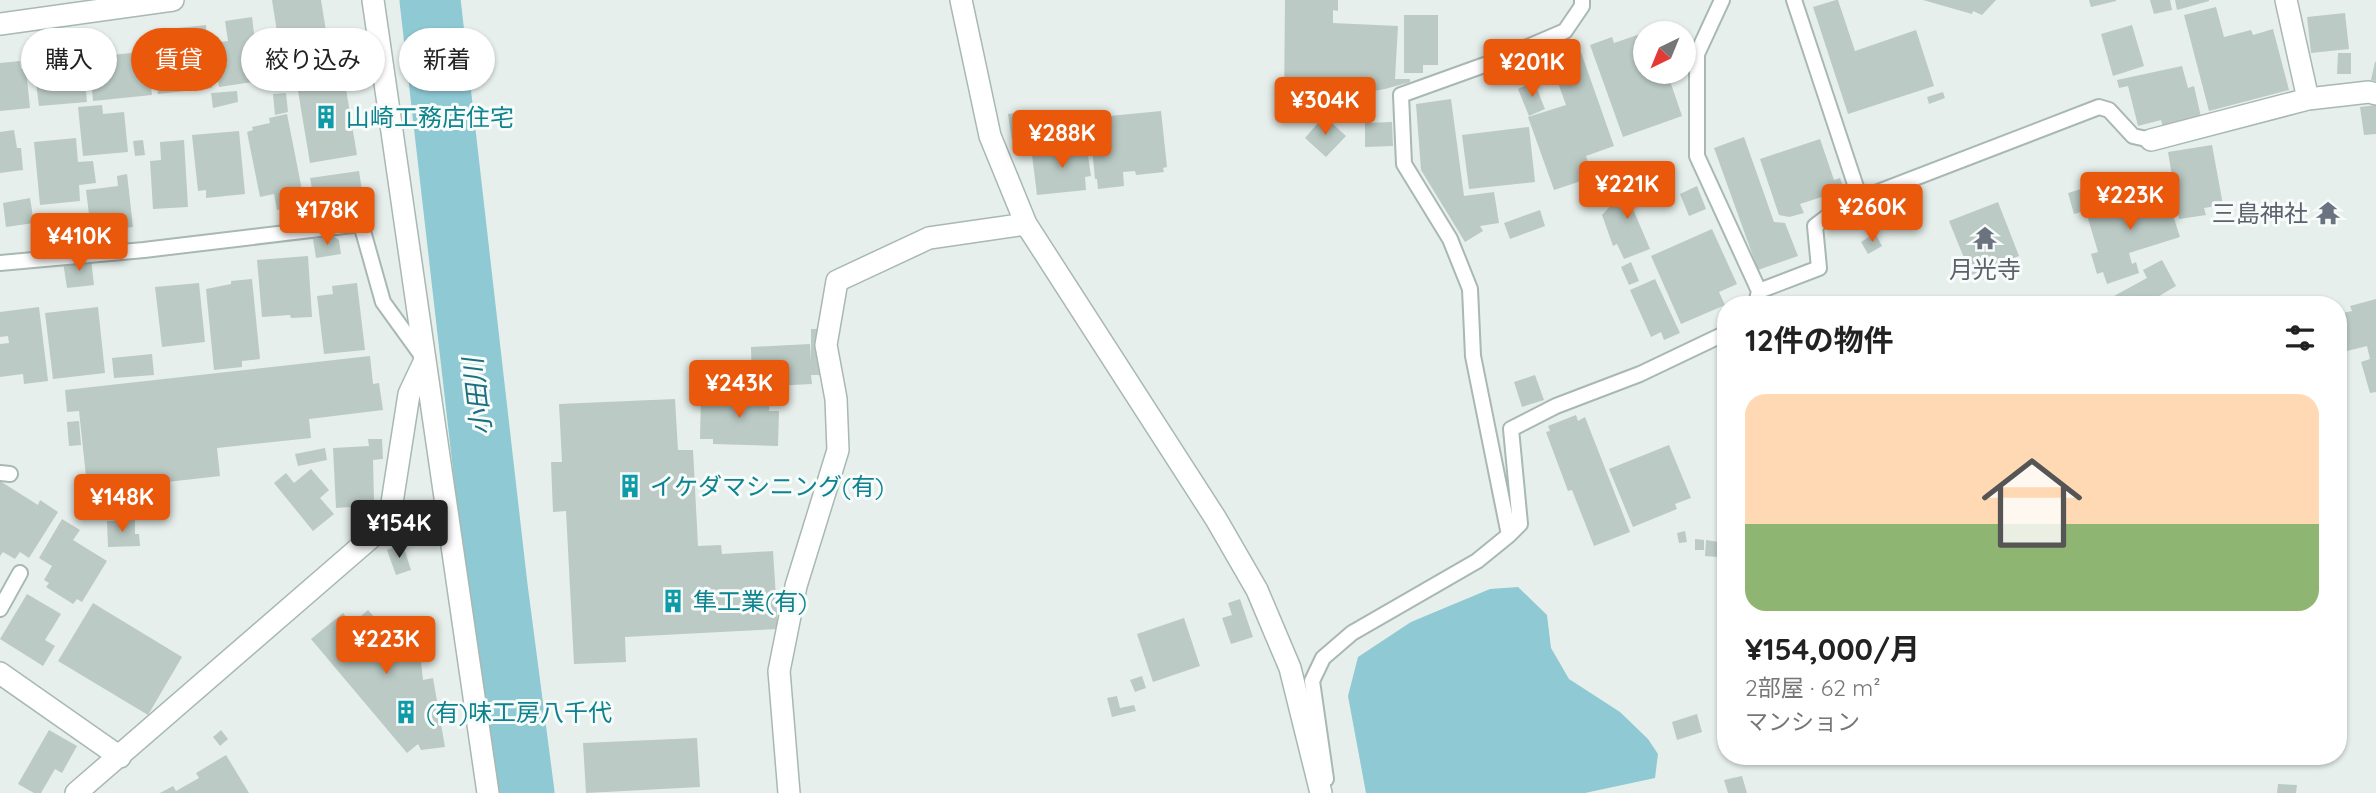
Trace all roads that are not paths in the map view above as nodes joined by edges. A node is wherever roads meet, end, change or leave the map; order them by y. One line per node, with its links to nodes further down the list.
1 (173, 0): 8 (street)
2 (373, 0): 18 (street)
3 (961, 0): 13 (street)
4 (1582, 0): 19 (lane)
5 (1722, 0): 15 (lane)
6 (1794, 0): 12 (lane)
7 (2286, 0): 10 (street)
8 (0, 24)
9 (2376, 94): 10 (street)
10 (2308, 99): 11 (street)
11 (2151, 140): 12 (lane)
12 (1860, 199): 16 (lane)
13 (1027, 224): 26 (street); 27 (street)
14 (0, 263): 18 (lane)
15 (1756, 296)
16 (1761, 296)
17 (1717, 337): 19 (lane)
18 (425, 360): 23 (street); 25 (street)
19 (1509, 535): 28 (lane)
20 (20, 573): 21 (lane)
21 (0, 609)
22 (0, 673): 23 (street)
23 (120, 757): 24 (street)
24 (76, 793)
25 (488, 793)
26 (789, 793)
27 (1321, 793)
28 (1328, 793)

